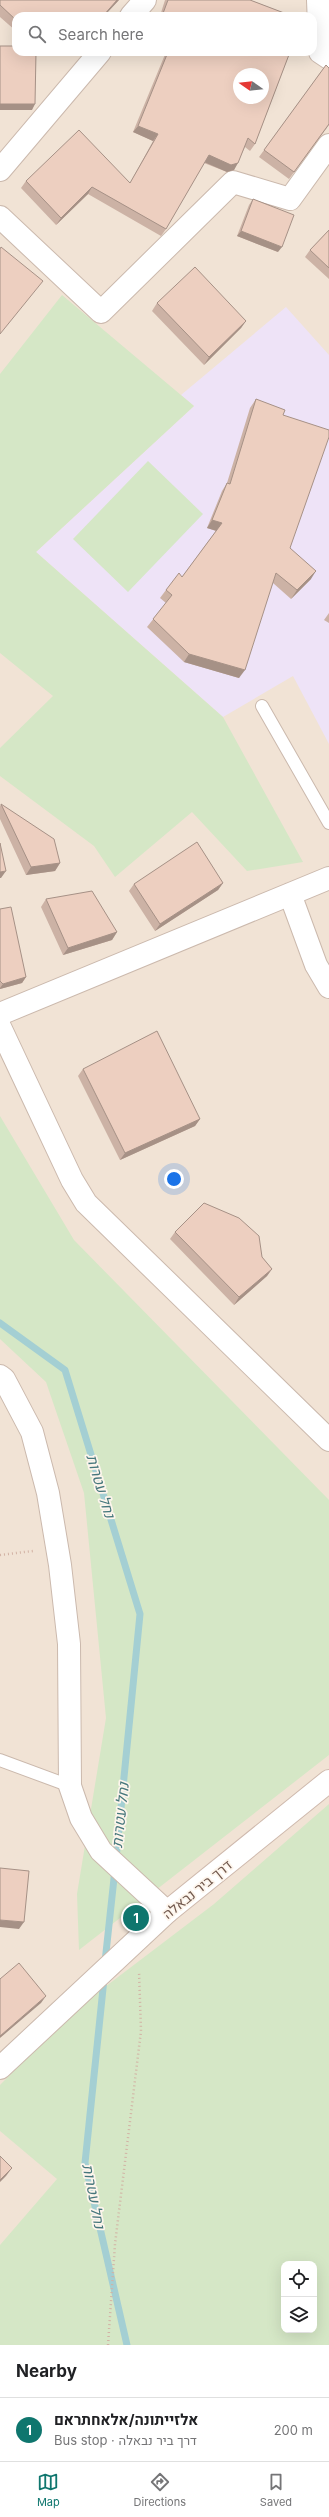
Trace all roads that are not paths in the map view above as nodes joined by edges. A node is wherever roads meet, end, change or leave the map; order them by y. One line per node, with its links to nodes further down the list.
1 (144, 0): 3 (street)
2 (318, 0): 5 (street)
3 (134, 12)
4 (97, 56): 7 (street)
5 (329, 58)
6 (329, 145): 8 (street)
7 (0, 170)
8 (0, 217)
9 (262, 706): 10 (lane)
10 (329, 823)
11 (329, 878): 12 (street)
12 (290, 894): 13 (street); 14 (street)
13 (329, 987)
14 (0, 1014)
15 (0, 1027): 17 (street)
16 (1, 1378): 20 (street)
17 (329, 1440)
18 (0, 1760): 20 (lane)
19 (329, 1782): 21 (street, דרך ביר נבאלה)
20 (70, 1786): 21 (street)
21 (167, 1912): 22 (street, דרך ביר נבאלה)
22 (0, 2068)

